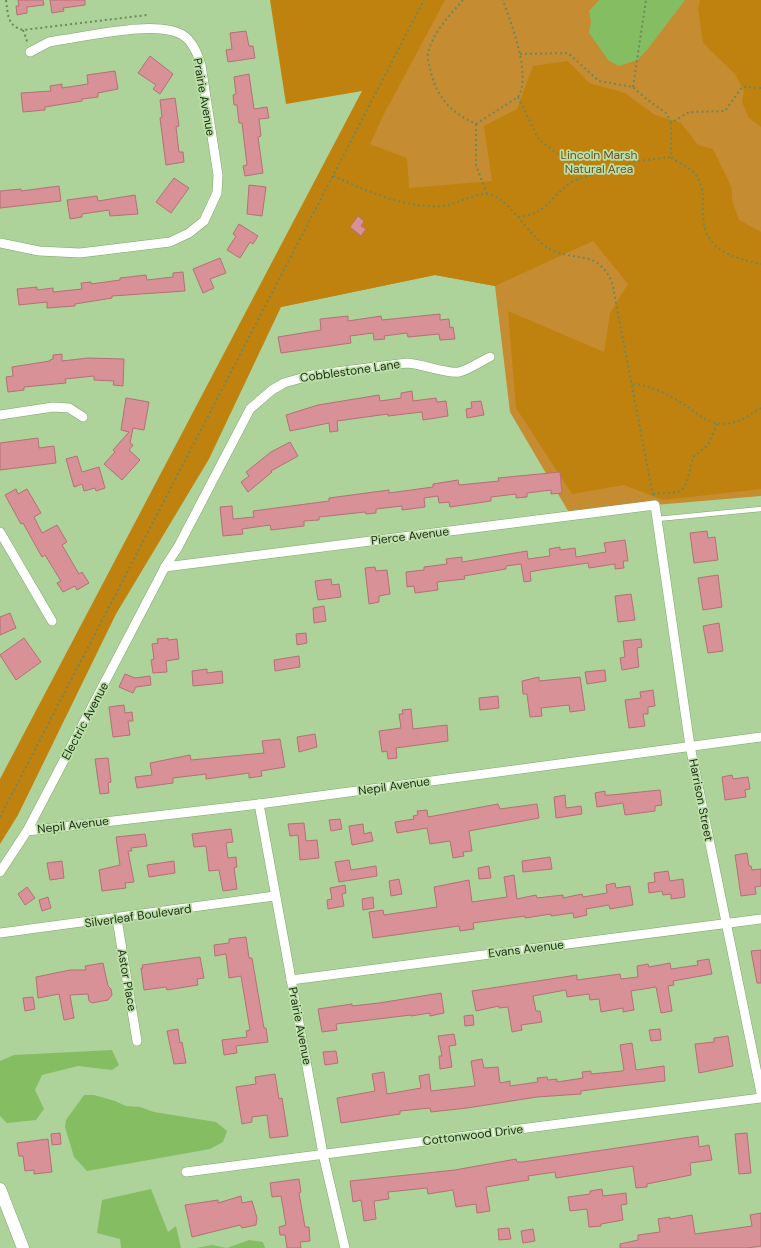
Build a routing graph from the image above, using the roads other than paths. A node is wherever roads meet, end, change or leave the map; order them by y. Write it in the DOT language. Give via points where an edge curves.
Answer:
graph roads {
  1 [pos="30,52"];
  2 [pos="0,243"];
  3 [pos="490,357"];
  4 [pos="0,415"];
  5 [pos="83,417"];
  6 [pos="655,505"];
  7 [pos="761,509"];
  8 [pos="657,519"];
  9 [pos="0,532"];
  10 [pos="165,567"];
  11 [pos="52,621"];
  12 [pos="761,737"];
  13 [pos="690,746"];
  14 [pos="259,804"];
  15 [pos="27,831"];
  16 [pos="0,872"];
  17 [pos="275,896"];
  18 [pos="116,919"];
  19 [pos="761,919"];
  20 [pos="726,924"];
  21 [pos="0,933"];
  22 [pos="291,980"];
  23 [pos="137,1041"];
  24 [pos="761,1093"];
  25 [pos="761,1098"];
  26 [pos="323,1154"];
  27 [pos="186,1172"];
  28 [pos="1,1192"];
  29 [pos="23,1248"];
  30 [pos="345,1248"];
  1 -- 2 [label="street, Prairie Avenue" via="49,42 153,28 163,28 184,36 201,65 218,175 217,193 204,221 189,233 170,242 96,252 45,252"];
  3 -- 10 [label="street, Cobblestone Lane" via="460,372 424,364 397,364 299,377 272,390 250,409"];
  4 -- 5 [label="street" via="53,407 68,408"];
  6 -- 8 [label="street, Harrison Street"];
  6 -- 10 [label="street, Pierce Avenue"];
  7 -- 8 [label="lane"];
  8 -- 13 [label="street, Harrison Street"];
  9 -- 11 [label="street"];
  10 -- 15 [label="street, Electric Avenue"];
  12 -- 13 [label="street, Nepil Avenue"];
  13 -- 14 [label="street, Nepil Avenue"];
  13 -- 20 [label="street, Harrison Street"];
  14 -- 15 [label="street, Nepil Avenue"];
  14 -- 17 [label="street, Prairie Avenue"];
  15 -- 16 [label="street, Electric Avenue"];
  17 -- 18 [label="street, Silverleaf Boulevard"];
  17 -- 22 [label="street, Prairie Avenue"];
  18 -- 21 [label="street, Silverleaf Boulevard"];
  18 -- 23 [label="street, Astor Place"];
  19 -- 20 [label="street, Evans Avenue"];
  20 -- 22 [label="street, Evans Avenue"];
  20 -- 24 [label="street, Harrison Street"];
  22 -- 26 [label="street, Prairie Avenue"];
  25 -- 26 [label="street, Cottonwood Drive"];
  26 -- 27 [label="street, Cottonwood Drive"];
  26 -- 30 [label="street, Prairie Avenue"];
  28 -- 29 [label="street"];
}
